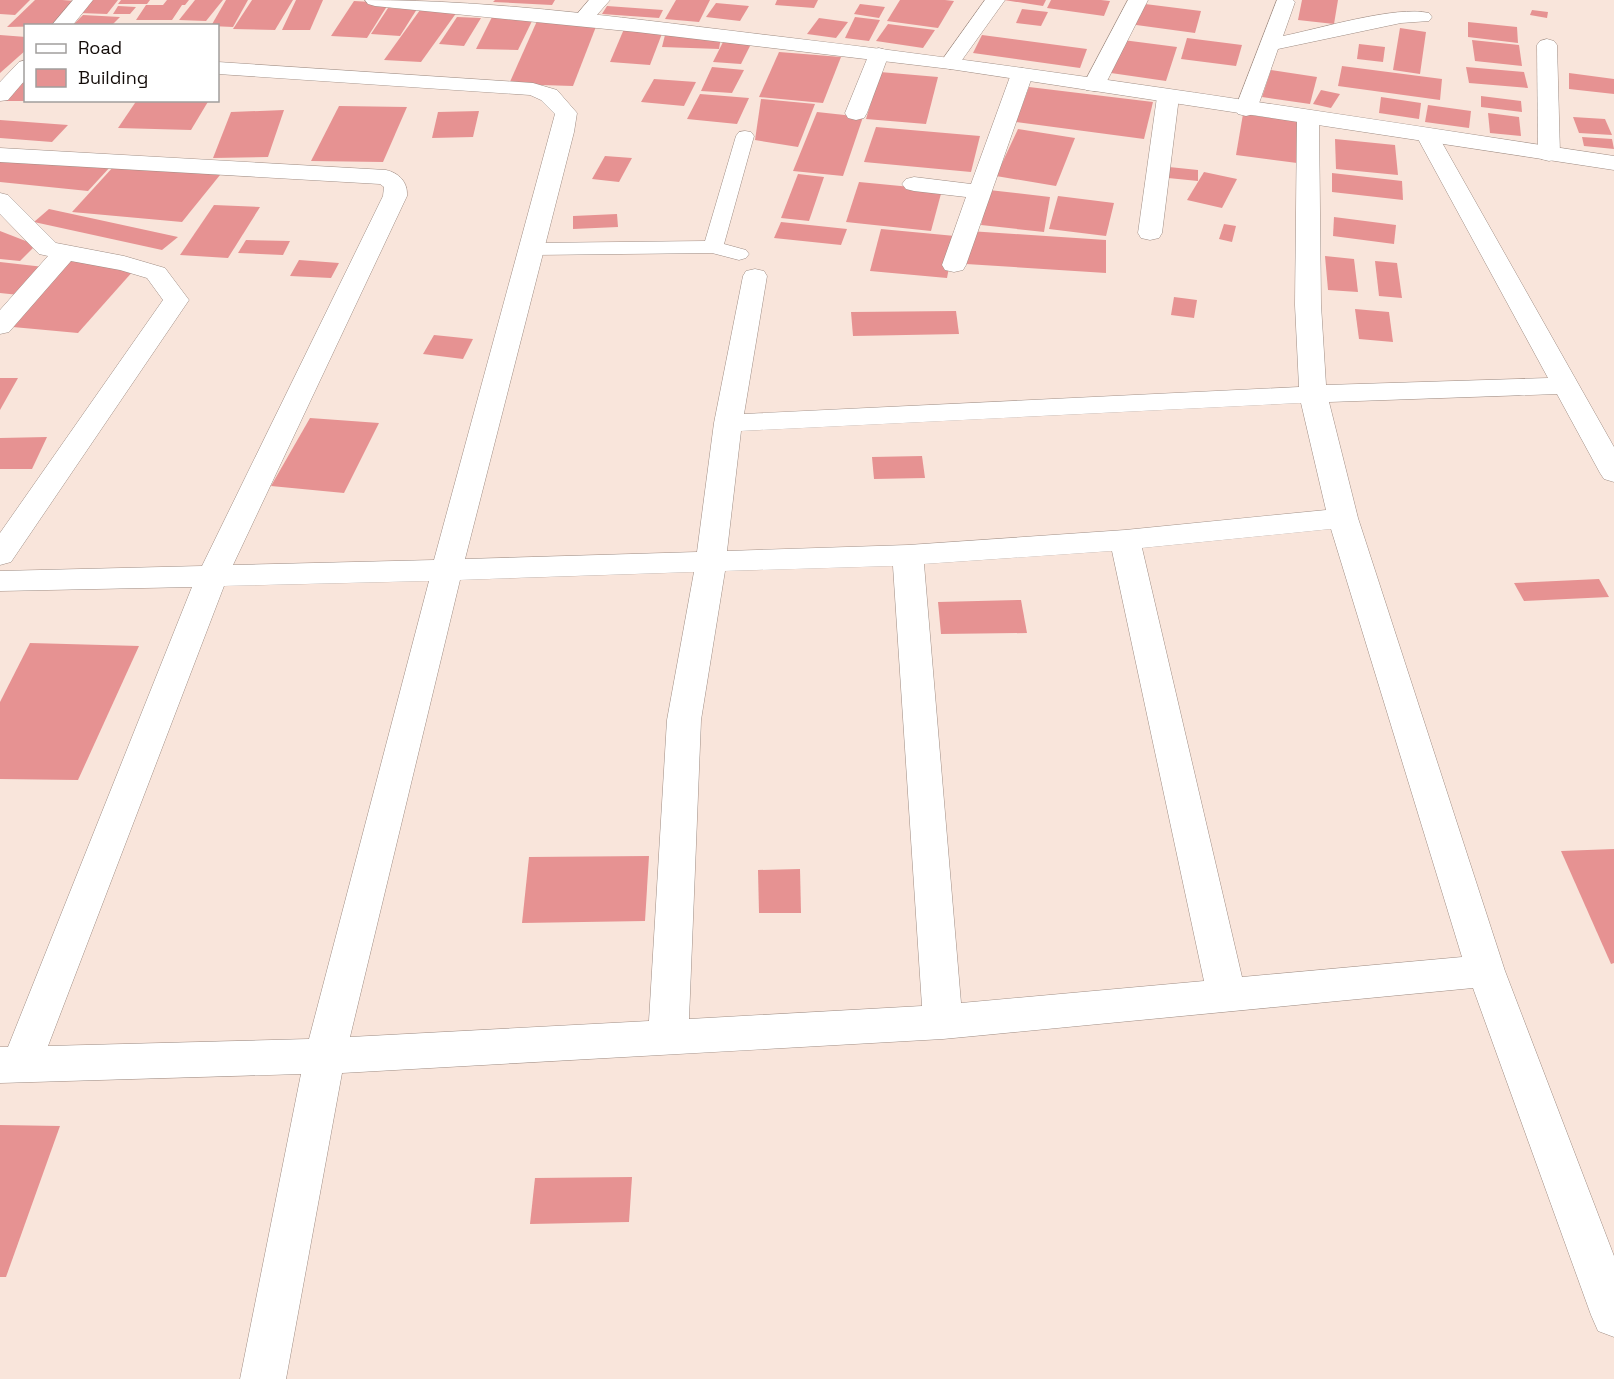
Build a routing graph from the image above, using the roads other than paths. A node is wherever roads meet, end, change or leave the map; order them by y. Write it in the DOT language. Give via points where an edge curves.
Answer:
graph roads {
  1 [pos="83,0"];
  2 [pos="375,0"];
  3 [pos="600,0"];
  4 [pos="995,0"];
  5 [pos="1138,0"];
  6 [pos="1285,2"];
  7 [pos="1422,17"];
  8 [pos="582,20"];
  9 [pos="62,24"];
  10 [pos="1269,45"];
  11 [pos="1547,45"];
  12 [pos="879,54"];
  13 [pos="950,63"];
  14 [pos="24,68"];
  15 [pos="219,68"];
  16 [pos="1022,74"];
  17 [pos="1094,85"];
  18 [pos="0,95"];
  19 [pos="1168,97"];
  20 [pos="1246,109"];
  21 [pos="856,113"];
  22 [pos="1308,118"];
  23 [pos="745,136"];
  24 [pos="1428,137"];
  25 [pos="1550,154"];
  26 [pos="0,155"];
  27 [pos="1614,164"];
  28 [pos="914,184"];
  29 [pos="980,192"];
  30 [pos="0,200"];
  31 [pos="1150,233"];
  32 [pos="713,247"];
  33 [pos="533,249"];
  34 [pos="64,253"];
  35 [pos="747,265"];
  36 [pos="954,265"];
  37 [pos="0,326"];
  38 [pos="1566,386"];
  39 [pos="1313,394"];
  40 [pos="728,423"];
  41 [pos="1614,473"];
  42 [pos="1343,518"];
  43 [pos="1125,540"];
  44 [pos="0,555"];
  45 [pos="908,555"];
  46 [pos="711,561"];
  47 [pos="447,570"];
  48 [pos="212,576"];
  49 [pos="0,581"];
  50 [pos="1486,971"];
  51 [pos="1227,996"];
  52 [pos="944,1022"];
  53 [pos="668,1036"];
  54 [pos="325,1056"];
  55 [pos="10,1064"];
  56 [pos="1614,1315"];
  57 [pos="263,1379"];
  1 -- 9 [label="street"];
  2 -- 8 [label="street"];
  3 -- 8 [label="street"];
  4 -- 13 [label="street"];
  5 -- 17 [label="street"];
  6 -- 10 [label="street"];
  7 -- 10 [label="street" via="1401,17"];
  8 -- 12 [label="street"];
  10 -- 20 [label="street"];
  11 -- 25 [label="street"];
  12 -- 13 [label="street"];
  12 -- 21 [label="street"];
  13 -- 16 [label="street"];
  14 -- 18 [label="street"];
  15 -- 33 [label="street" via="533,89 549,95 566,113"];
  16 -- 17 [label="street"];
  16 -- 29 [label="street"];
  17 -- 19 [label="street"];
  19 -- 20 [label="street"];
  19 -- 31 [label="street"];
  20 -- 22 [label="street"];
  22 -- 24 [label="street"];
  22 -- 39 [label="street" via="1308,305"];
  23 -- 32 [label="lane"];
  24 -- 25 [label="street"];
  24 -- 38 [label="street"];
  25 -- 27 [label="street"];
  26 -- 48 [label="street" via="386,177 393,182 395,196"];
  28 -- 29 [label="street"];
  29 -- 36 [label="street"];
  30 -- 34 [label="street" via="48,249"];
  32 -- 33 [label="lane"];
  32 -- 35 [label="lane"];
  33 -- 47 [label="street"];
  34 -- 37 [label="street"];
  34 -- 44 [label="street" via="156,273 176,300"];
  35 -- 40 [label="street"];
  38 -- 39 [label="street"];
  38 -- 41 [label="street"];
  39 -- 40 [label="street"];
  39 -- 42 [label="street"];
  40 -- 46 [label="street"];
  42 -- 43 [label="street"];
  42 -- 50 [label="street"];
  43 -- 45 [label="street"];
  43 -- 51 [label="street"];
  45 -- 46 [label="street"];
  45 -- 52 [label="street"];
  46 -- 47 [label="street"];
  46 -- 53 [label="street" via="684,720"];
  47 -- 48 [label="street"];
  47 -- 54 [label="street"];
  48 -- 49 [label="street"];
  48 -- 55 [label="street"];
  50 -- 51 [label="street"];
  50 -- 56 [label="street"];
  51 -- 52 [label="street"];
  52 -- 53 [label="street"];
  53 -- 54 [label="street"];
  54 -- 55 [label="street"];
  54 -- 57 [label="street"];
}
